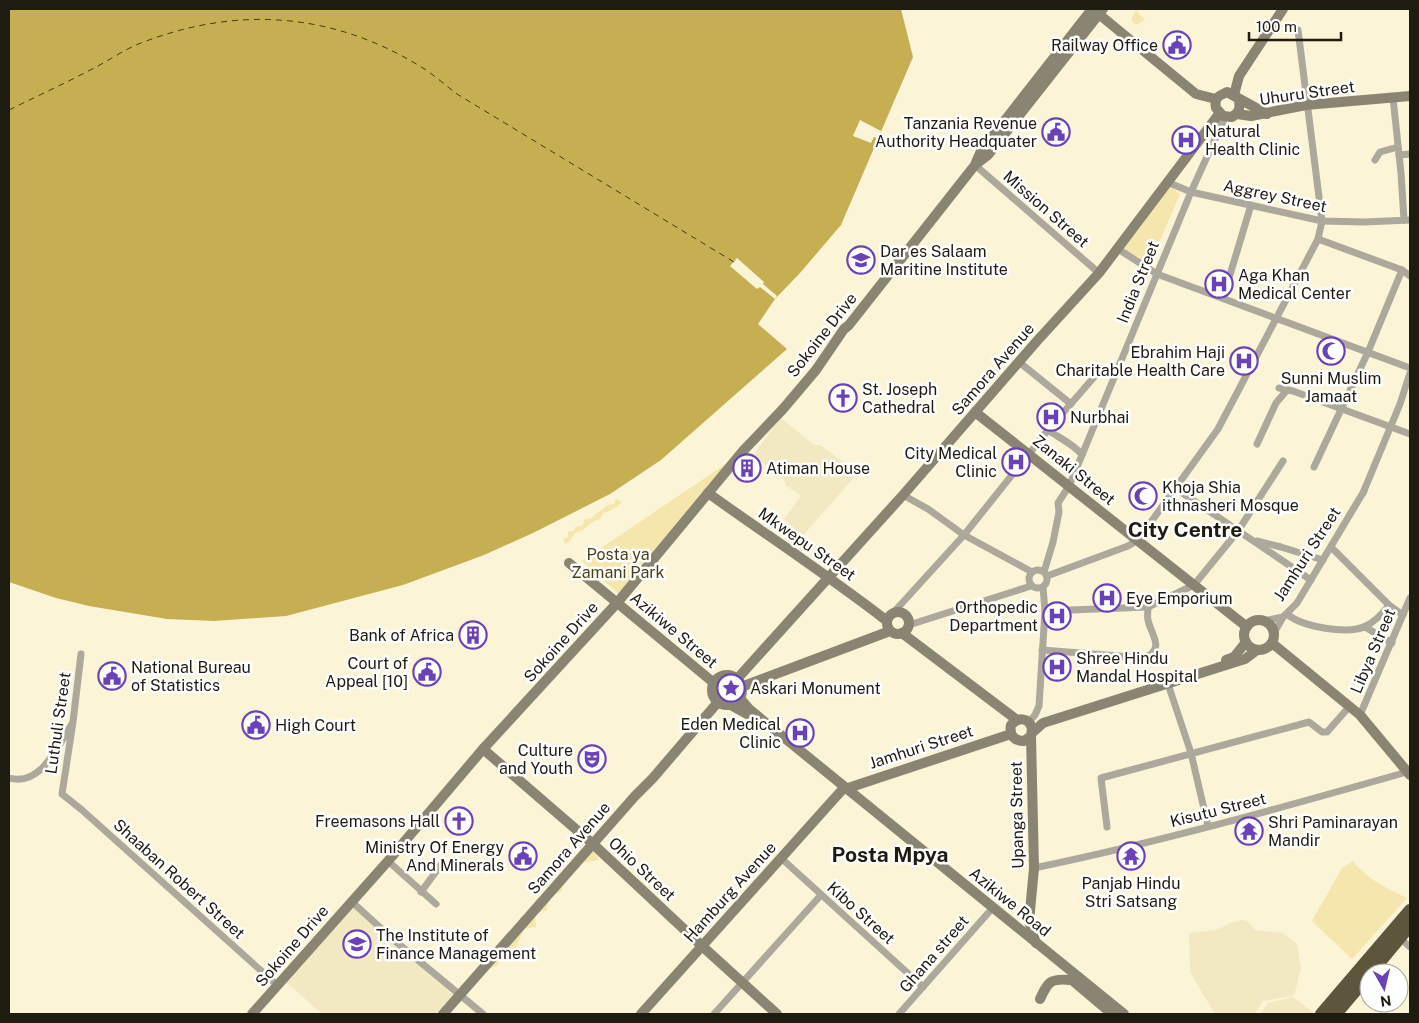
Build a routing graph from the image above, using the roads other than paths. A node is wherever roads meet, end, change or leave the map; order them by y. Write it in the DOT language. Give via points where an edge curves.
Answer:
graph roads {
  1 [pos="1283,9"];
  2 [pos="1096,10"];
  3 [pos="1298,30"];
  4 [pos="1233,96"];
  5 [pos="1410,96"];
  6 [pos="1393,98"];
  7 [pos="1216,99"];
  8 [pos="1306,105"];
  9 [pos="1237,114"];
  10 [pos="1267,114"];
  11 [pos="1222,115"];
  12 [pos="1398,151"];
  13 [pos="1410,154"];
  14 [pos="1376,160"];
  15 [pos="975,165"];
  16 [pos="1167,182"];
  17 [pos="1191,192"];
  18 [pos="1251,205"];
  19 [pos="1407,220"];
  20 [pos="1322,221"];
  21 [pos="1318,239"];
  22 [pos="1118,249"];
  23 [pos="1402,270"];
  24 [pos="1099,273"];
  25 [pos="1157,274"];
  26 [pos="1410,276"];
  27 [pos="1223,298"];
  28 [pos="1278,318"];
  29 [pos="1368,352"];
  30 [pos="1019,362"];
  31 [pos="1410,368"];
  32 [pos="1410,373"];
  33 [pos="1095,376"];
  34 [pos="1279,388"];
  35 [pos="1287,390"];
  36 [pos="1071,404"];
  37 [pos="1341,409"];
  38 [pos="975,412"];
  39 [pos="1392,426"];
  40 [pos="1048,430"];
  41 [pos="1410,434"];
  42 [pos="1257,444"];
  43 [pos="1030,454"];
  44 [pos="1082,455"];
  45 [pos="1282,461"];
  46 [pos="1314,467"];
  47 [pos="1068,486"];
  48 [pos="1175,488"];
  49 [pos="708,493"];
  50 [pos="903,495"];
  51 [pos="1238,531"];
  52 [pos="964,535"];
  53 [pos="1138,540"];
  54 [pos="1251,540"];
  55 [pos="1331,547"];
  56 [pos="1323,560"];
  57 [pos="569,563"];
  58 [pos="1032,572"];
  59 [pos="1045,574"];
  60 [pos="829,576"];
  61 [pos="1311,580"];
  62 [pos="1194,585"];
  63 [pos="1031,586"];
  64 [pos="1043,587"];
  65 [pos="1410,598"];
  66 [pos="617,603"];
  67 [pos="1389,605"];
  68 [pos="1148,607"];
  69 [pos="1045,611"];
  70 [pos="1285,615"];
  71 [pos="1403,615"];
  72 [pos="890,617"];
  73 [pos="1263,621"];
  74 [pos="1247,627"];
  75 [pos="1365,627"];
  76 [pos="906,629"];
  77 [pos="890,632"];
  78 [pos="1273,638"];
  79 [pos="1246,642"];
  80 [pos="1392,643"];
  81 [pos="1042,650"];
  82 [pos="1257,650"];
  83 [pos="81,654"];
  84 [pos="1167,682"];
  85 [pos="714,683"];
  86 [pos="739,688"];
  87 [pos="718,702"];
  88 [pos="729,704"];
  89 [pos="1350,707"];
  90 [pos="1360,715"];
  91 [pos="1017,720"];
  92 [pos="73,722"];
  93 [pos="1029,731"];
  94 [pos="1011,734"];
  95 [pos="482,749"];
  96 [pos="1191,753"];
  97 [pos="1409,774"];
  98 [pos="9,778"];
  99 [pos="844,789"];
  100 [pos="62,794"];
  101 [pos="1208,826"];
  102 [pos="1107,827"];
  103 [pos="593,844"];
  104 [pos="781,858"];
  105 [pos="388,860"];
  106 [pos="443,862"];
  107 [pos="1034,868"];
  108 [pos="421,892"];
  109 [pos="820,895"];
  110 [pos="351,901"];
  111 [pos="436,904"];
  112 [pos="1410,910"];
  113 [pos="989,912"];
  114 [pos="1029,922"];
  115 [pos="1014,924"];
  116 [pos="1410,926"];
  117 [pos="1400,938"];
  118 [pos="702,946"];
  119 [pos="1037,947"];
  120 [pos="1410,947"];
  121 [pos="1379,963"];
  122 [pos="1070,980"];
  123 [pos="742,983"];
  124 [pos="277,985"];
  125 [pos="1359,987"];
  126 [pos="923,988"];
  127 [pos="461,994"];
  128 [pos="1040,999"];
  129 [pos="252,1014"];
  130 [pos="443,1014"];
  131 [pos="483,1014"];
  132 [pos="641,1014"];
  133 [pos="714,1014"];
  134 [pos="777,1014"];
  135 [pos="899,1014"];
  136 [pos="1112,1014"];
  137 [pos="1124,1014"];
  138 [pos="1321,1014"];
  139 [pos="1336,1014"];
  1 -- 4 [label="street" via="1239,76"];
  2 -- 7 [label="street" via="1196,94"];
  2 -- 15 [label="street, Sokoine Drive" via="988,155"];
  3 -- 8 [label="street"];
  4 -- 7 [label="street" via="1218,96"];
  4 -- 9 [label="street" via="1240,108"];
  4 -- 10 [label="street"];
  5 -- 6 [label="street, Uhuru Street"];
  6 -- 8 [label="street, Uhuru Street"];
  6 -- 12 [label="street"];
  7 -- 11 [label="street" via="1216,108"];
  8 -- 10 [label="street, Uhuru Street"];
  8 -- 20 [label="street"];
  9 -- 10 [label="street, Uhuru Street"];
  9 -- 11 [label="street" via="1232,117"];
  11 -- 16 [label="street, Samora Avenue"];
  11 -- 17 [label="street, India Street"];
  12 -- 13 [label="street"];
  12 -- 14 [label="street" via="1380,152"];
  12 -- 19 [label="street"];
  15 -- 24 [label="street, Mission Street"];
  15 -- 49 [label="street, Sokoine Drive" via="844,328 816,370"];
  16 -- 17 [label="street, Aggrey Street"];
  16 -- 22 [label="street, Samora Avenue"];
  17 -- 18 [label="street, Aggrey Street"];
  17 -- 25 [label="street, India Street"];
  18 -- 20 [label="street, Aggrey Street"];
  18 -- 27 [label="street"];
  19 -- 20 [label="street, Aggrey Street"];
  20 -- 21 [label="street"];
  21 -- 23 [label="street"];
  21 -- 28 [label="street"];
  22 -- 24 [label="street, Samora Avenue"];
  22 -- 25 [label="street"];
  23 -- 26 [label="street"];
  23 -- 29 [label="street"];
  24 -- 30 [label="street, Samora Avenue"];
  25 -- 27 [label="street"];
  25 -- 44 [label="street, India Street"];
  27 -- 28 [label="street"];
  28 -- 29 [label="street"];
  28 -- 48 [label="street" via="1217,432"];
  29 -- 31 [label="street"];
  29 -- 37 [label="street"];
  30 -- 36 [label="street"];
  30 -- 38 [label="street, Samora Avenue"];
  32 -- 39 [label="street, Jamhuri Street"];
  33 -- 36 [label="street"];
  34 -- 35 [label="street"];
  35 -- 37 [label="street"];
  35 -- 42 [label="street" via="1276,403"];
  36 -- 40 [label="street"];
  37 -- 39 [label="street"];
  37 -- 46 [label="street"];
  38 -- 43 [label="street, Zanaki Street"];
  38 -- 50 [label="street, Samora Avenue"];
  39 -- 41 [label="street"];
  39 -- 55 [label="street, Jamhuri Street" via="1363,493"];
  40 -- 43 [label="street"];
  40 -- 44 [label="street" via="1077,448"];
  43 -- 47 [label="street, Zanaki Street"];
  43 -- 52 [label="street"];
  44 -- 47 [label="street, India Street"];
  45 -- 51 [label="street"];
  47 -- 53 [label="street, Zanaki Street"];
  47 -- 59 [label="street, India Street" via="1058,503 1059,512"];
  48 -- 51 [label="street"];
  48 -- 53 [label="street"];
  49 -- 60 [label="street, Mkwepu Street"];
  49 -- 66 [label="street, Sokoine Drive"];
  50 -- 52 [label="street"];
  50 -- 60 [label="street, Samora Avenue"];
  51 -- 54 [label="street"];
  51 -- 62 [label="street"];
  52 -- 58 [label="street"];
  52 -- 72 [label="street"];
  53 -- 59 [label="street"];
  53 -- 62 [label="street, Zanaki Street"];
  54 -- 56 [label="street"];
  54 -- 61 [label="street"];
  55 -- 56 [label="street, Jamhuri Street"];
  55 -- 67 [label="street"];
  56 -- 61 [label="street, Jamhuri Street"];
  57 -- 66 [label="street, Azikiwe Street"];
  58 -- 59 [label="street" via="1039,570"];
  58 -- 63 [label="street"];
  59 -- 64 [label="street" via="1047,581"];
  60 -- 72 [label="street, Mkwepu Street"];
  60 -- 86 [label="street, Samora Avenue"];
  61 -- 70 [label="street, Jamhuri Street"];
  62 -- 68 [label="street"];
  62 -- 74 [label="street, Zanaki Street"];
  63 -- 64 [label="street"];
  63 -- 76 [label="street"];
  64 -- 69 [label="street"];
  65 -- 71 [label="street, Libya Street"];
  66 -- 85 [label="street, Azikiwe Street"];
  66 -- 95 [label="street, Sokoine Drive"];
  67 -- 71 [label="street"];
  67 -- 75 [label="street"];
  68 -- 69 [label="street"];
  68 -- 81 [label="street" via="1147,618 1156,647 1148,657"];
  69 -- 81 [label="street"];
  70 -- 73 [label="street"];
  70 -- 75 [label="street" via="1321,627"];
  70 -- 78 [label="street, Jamhuri Street"];
  71 -- 80 [label="street, Libya Street"];
  72 -- 76 [label="street, Mkwepu Street" via="904,614 908,619"];
  72 -- 77 [label="street" via="887,626"];
  73 -- 74 [label="street" via="1254,621"];
  73 -- 78 [label="street" via="1270,625"];
  74 -- 79 [label="street" via="1244,633"];
  75 -- 80 [label="street"];
  76 -- 77 [label="street, Mkwepu Street" via="896,634"];
  76 -- 91 [label="street, Mkwepu Street"];
  77 -- 86 [label="street"];
  78 -- 82 [label="street" via="1266,649"];
  78 -- 89 [label="street"];
  79 -- 82 [label="street"];
  79 -- 84 [label="street" via="1234,658"];
  80 -- 90 [label="street, Libya Street"];
  81 -- 93 [label="street" via="1039,706"];
  82 -- 84 [label="street" via="1245,659"];
  83 -- 92 [label="street, Luthuli Street"];
  84 -- 93 [label="street" via="1041,719"];
  84 -- 96 [label="street"];
  85 -- 86 [label="street" via="723,676 733,676"];
  85 -- 87 [label="street" via="713,694"];
  86 -- 88 [label="street"];
  86 -- 99 [label="street, Azikiwe Road" via="749,709"];
  87 -- 88 [label="street"];
  87 -- 103 [label="street, Samora Avenue"];
  88 -- 99 [label="street, Azikiwe Road" via="749,713"];
  89 -- 90 [label="street"];
  89 -- 96 [label="street" via="1327,732 1309,722"];
  90 -- 97 [label="street"];
  91 -- 93 [label="street" via="1024,719"];
  91 -- 94 [label="street" via="1011,725"];
  92 -- 98 [label="street" via="48,760 34,774 18,780"];
  92 -- 100 [label="street, Luthuli Street"];
  93 -- 94 [label="street" via="1014,739"];
  93 -- 107 [label="street, Upanga Street"];
  94 -- 99 [label="street, Jamhuri Street"];
  95 -- 103 [label="street, Ohio Street"];
  95 -- 105 [label="street, Sokoine Drive"];
  96 -- 101 [label="street"];
  96 -- 102 [label="street" via="1101,778"];
  97 -- 101 [label="street, Kisutu Street"];
  99 -- 104 [label="street, Hamburg Avenue"];
  99 -- 113 [label="street, Azikiwe Road"];
  99 -- 115 [label="street, Azikiwe Road"];
  100 -- 124 [label="street, Shaaban Robert Street"];
  101 -- 107 [label="street, Kisutu Street"];
  103 -- 118 [label="street, Ohio Street"];
  103 -- 127 [label="street, Samora Avenue"];
  104 -- 109 [label="street, Kibo Street"];
  104 -- 118 [label="street, Hamburg Avenue"];
  105 -- 108 [label="street"];
  105 -- 110 [label="street, Sokoine Drive"];
  106 -- 108 [label="street"];
  107 -- 114 [label="street, Upanga Street"];
  108 -- 111 [label="street"];
  109 -- 123 [label="street"];
  109 -- 126 [label="street, Kibo Street"];
  110 -- 124 [label="street, Sokoine Drive"];
  110 -- 127 [label="street"];
  112 -- 138 [label="highway"];
  113 -- 119 [label="street, Azikiwe Road"];
  113 -- 126 [label="street, Ghana street"];
  114 -- 115 [label="street"];
  114 -- 119 [label="street, Upanga Street"];
  115 -- 119 [label="street, Azikiwe Road"];
  116 -- 117 [label="highway"];
  117 -- 120 [label="street"];
  117 -- 121 [label="highway"];
  118 -- 123 [label="street, Ohio Street"];
  118 -- 132 [label="street, Hamburg Avenue"];
  119 -- 122 [label="street, Azikiwe Road"];
  119 -- 137 [label="street, Azikiwe Road"];
  122 -- 128 [label="street" via="1051,982"];
  122 -- 136 [label="street, Azikiwe Road"];
  123 -- 133 [label="street"];
  123 -- 134 [label="street, Ohio Street"];
  124 -- 129 [label="street, Sokoine Drive"];
  125 -- 139 [label="highway"];
  126 -- 135 [label="street, Ghana street"];
  127 -- 130 [label="street, Samora Avenue"];
  127 -- 131 [label="street"];
}
